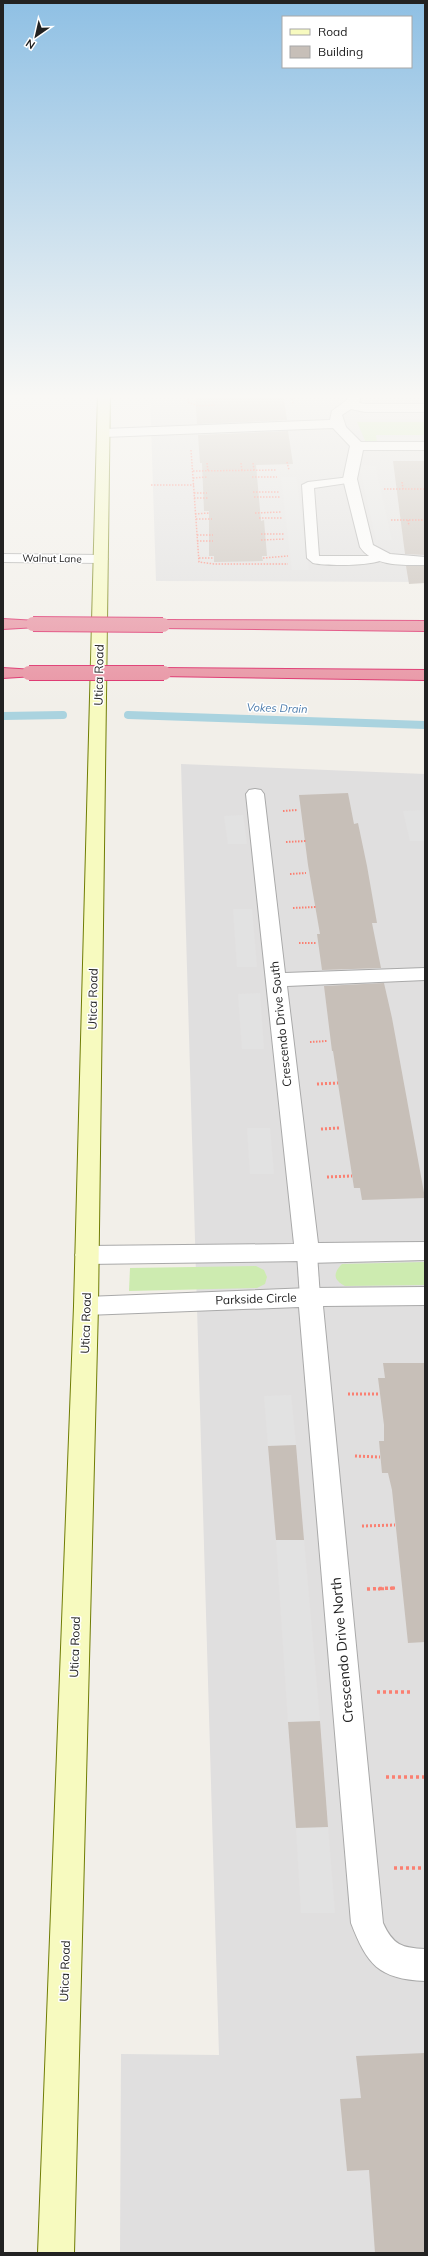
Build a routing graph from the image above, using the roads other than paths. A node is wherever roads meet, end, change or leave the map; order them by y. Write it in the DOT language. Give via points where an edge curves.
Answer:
graph roads {
  1 [pos="104,498"];
  2 [pos="309,498"];
  3 [pos="354,498"];
  4 [pos="383,556"];
  5 [pos="3,558"];
  6 [pos="101,559"];
  7 [pos="425,561"];
  8 [pos="3,624"];
  9 [pos="425,626"];
  10 [pos="3,673"];
  11 [pos="425,675"];
  12 [pos="255,794"];
  13 [pos="425,974"];
  14 [pos="276,980"];
  15 [pos="425,1251"];
  16 [pos="307,1254"];
  17 [pos="87,1255"];
  18 [pos="425,1296"];
  19 [pos="310,1297"];
  20 [pos="86,1306"];
  21 [pos="425,1965"];
  22 [pos="56,2253"];
  1 -- 6 [label="street, Utica Road"];
  2 -- 4 [label="lane" via="314,558 371,560"];
  3 -- 4 [label="street" via="364,542 367,547"];
  4 -- 7 [label="street" via="396,560"];
  5 -- 6 [label="street, Walnut Lane"];
  6 -- 17 [label="street, Utica Road"];
  8 -- 9 [label="highway, bridge"];
  10 -- 11 [label="highway, bridge"];
  12 -- 14 [label="street, Crescendo Drive South"];
  13 -- 14 [label="street"];
  14 -- 16 [label="street, Crescendo Drive South"];
  15 -- 16 [label="street"];
  16 -- 17 [label="street"];
  16 -- 19 [label="lane"];
  17 -- 20 [label="street, Utica Road"];
  18 -- 19 [label="street, Parkside Circle"];
  19 -- 20 [label="street, Parkside Circle"];
  19 -- 21 [label="street, Crescendo Drive North" via="367,1923 373,1942 385,1955 398,1962"];
  20 -- 22 [label="street, Utica Road"];
}
